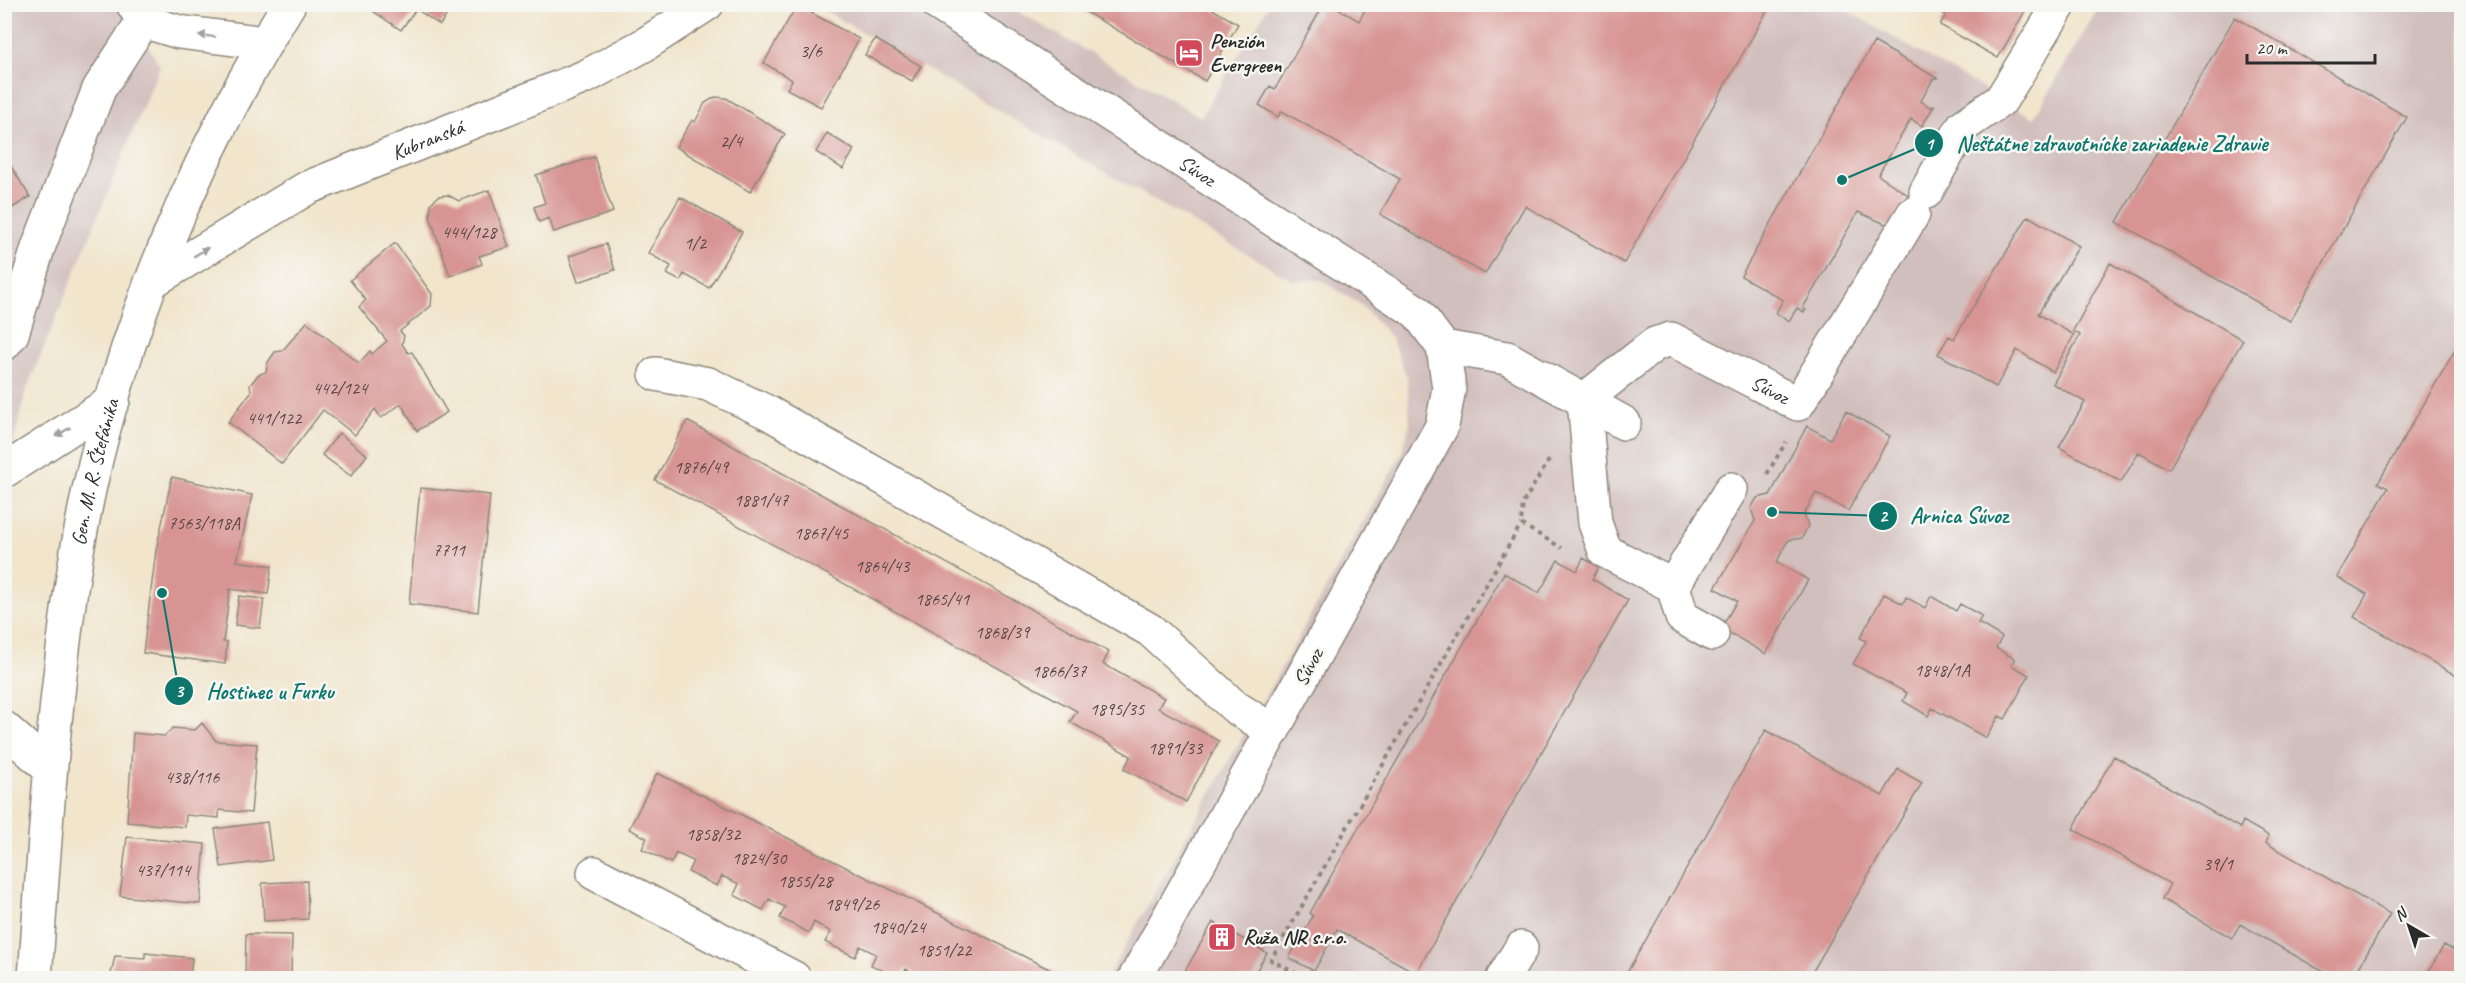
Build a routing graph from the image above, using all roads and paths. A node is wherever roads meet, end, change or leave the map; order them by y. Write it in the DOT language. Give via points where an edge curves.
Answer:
graph roads {
  1 [pos="290,4"];
  2 [pos="707,4"];
  3 [pos="938,4"];
  4 [pos="2060,4"];
  5 [pos="138,13"];
  6 [pos="113,39"];
  7 [pos="266,43"];
  8 [pos="151,282"];
  9 [pos="4,344"];
  10 [pos="1443,347"];
  11 [pos="656,374"];
  12 [pos="113,400"];
  13 [pos="1584,400"];
  14 [pos="1798,404"];
  15 [pos="1624,423"];
  16 [pos="4,471"];
  17 [pos="1746,486"];
  18 [pos="1521,524"];
  19 [pos="1672,586"];
  20 [pos="1712,634"];
  21 [pos="4,728"];
  22 [pos="1273,731"];
  23 [pos="50,769"];
  24 [pos="594,873"];
  25 [pos="1521,948"];
  26 [pos="35,978"];
  27 [pos="794,978"];
  28 [pos="1135,978"];
  29 [pos="1305,978"];
  30 [pos="1503,978"];
  1 -- 7 [label="street, Gen. M. R. Štefánika"];
  8 -- 2 [label="street, Kubranská, one-way" via="307,188 587,76 645,45"];
  3 -- 10 [label="street, Súvoz" via="1418,312"];
  4 -- 14 [label="street, Súvoz" via="2001,100 1963,126"];
  5 -- 6 [label="street"];
  7 -- 5 [label="street, one-way" via="179,32"];
  5 -- 9 [label="street" via="99,89 38,248 12,334"];
  7 -- 8 [label="street, Gen. M. R. Štefánika" via="193,181"];
  8 -- 12 [label="street, Gen. M. R. Štefánika"];
  10 -- 13 [label="street" via="1507,358"];
  10 -- 22 [label="street, Súvoz" via="1449,388 1442,426"];
  11 -- 22 [label="street" via="708,384 767,412 1150,630 1235,707"];
  12 -- 16 [label="street, one-way"];
  12 -- 23 [label="street, Gen. M. R. Štefánika" via="70,595"];
  13 -- 14 [label="street, Súvoz" via="1655,344 1671,339"];
  13 -- 15 [label="street"];
  13 -- 19 [label="street" via="1595,523 1605,551"];
  14 -- 17 [label="path" via="1795,428"];
  17 -- 19 [label="street"];
  18 -- 29 [label="path" via="1271,960"];
  19 -- 20 [label="street" via="1682,617"];
  21 -- 23 [label="street"];
  22 -- 28 [label="street, Súvoz"];
  23 -- 26 [label="street, Gen. M. R. Štefánika"];
  24 -- 27 [label="street"];
  25 -- 30 [label="street"];
}
